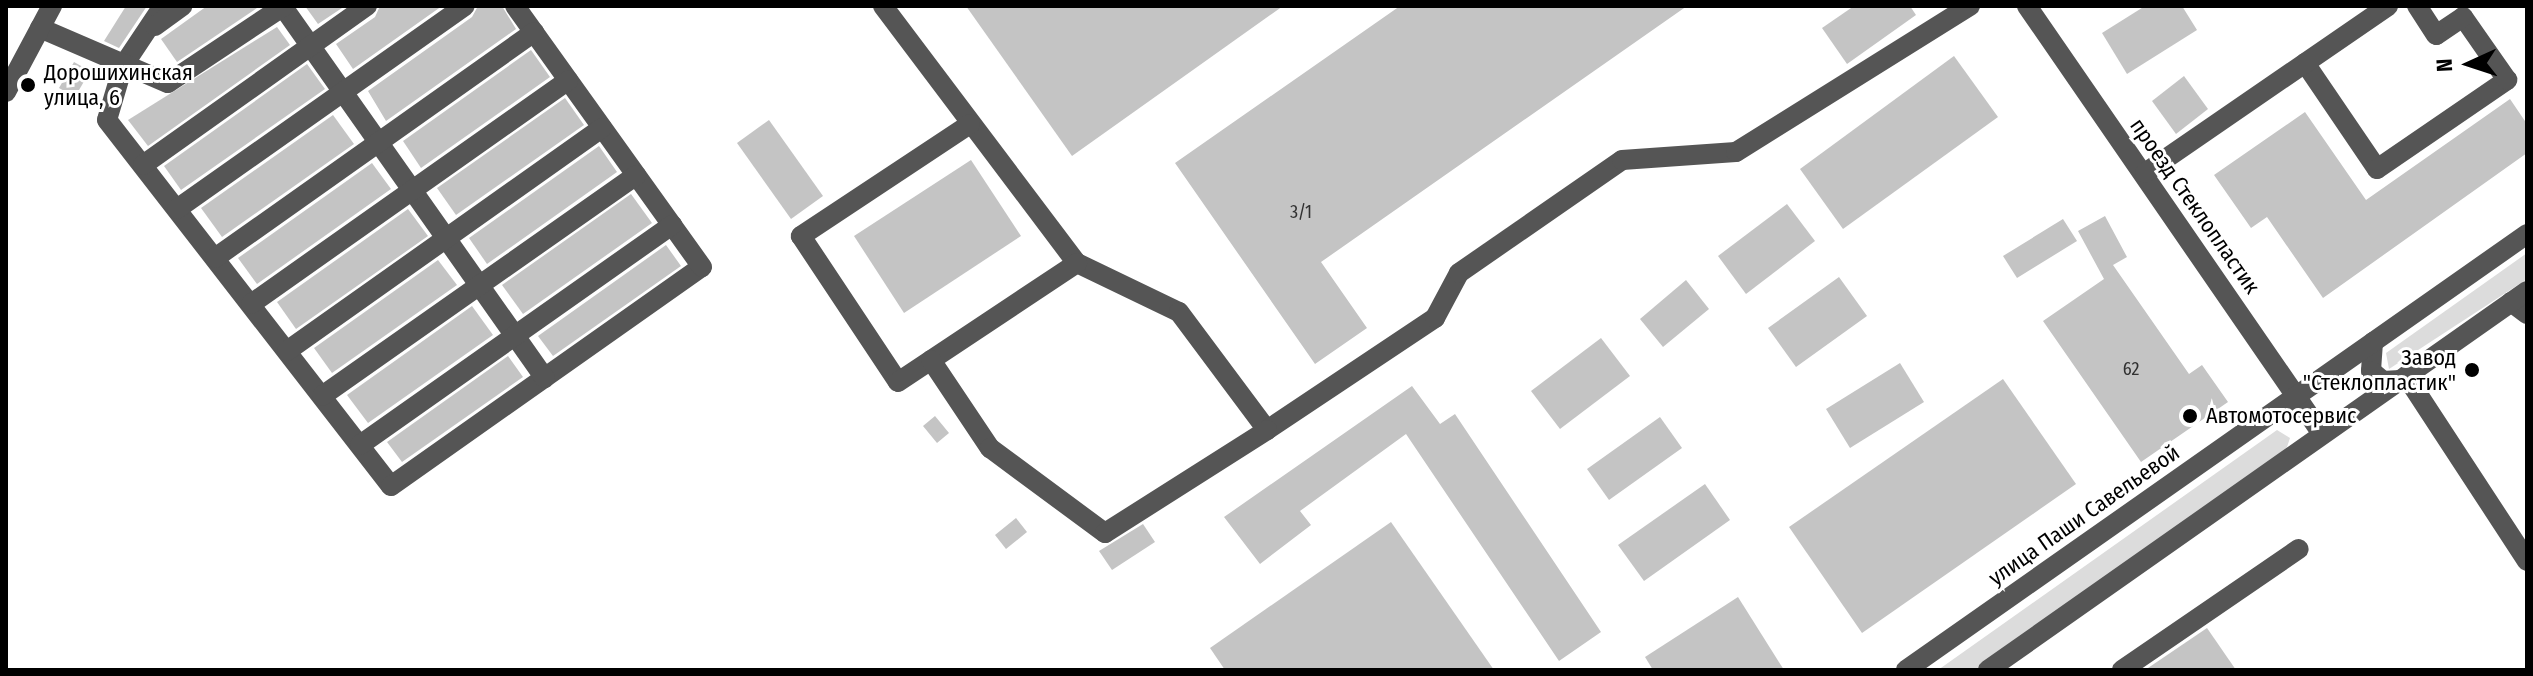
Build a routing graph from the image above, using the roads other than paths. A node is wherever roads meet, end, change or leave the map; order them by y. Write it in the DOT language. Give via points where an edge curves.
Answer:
graph roads {
  1 [pos="52,6"];
  2 [pos="163,6"];
  3 [pos="183,6"];
  4 [pos="284,6"];
  5 [pos="367,6"];
  6 [pos="465,6"];
  7 [pos="515,6"];
  8 [pos="883,6"];
  9 [pos="1970,6"];
  10 [pos="2027,6"];
  11 [pos="2388,6"];
  12 [pos="2417,6"];
  13 [pos="40,28"];
  14 [pos="149,30"];
  15 [pos="534,32"];
  16 [pos="311,46"];
  17 [pos="2305,63"];
  18 [pos="123,66"];
  19 [pos="568,80"];
  20 [pos="343,91"];
  21 [pos="6,92"];
  22 [pos="970,124"];
  23 [pos="602,128"];
  24 [pos="379,142"];
  25 [pos="143,165"];
  26 [pos="2145,173"];
  27 [pos="636,175"];
  28 [pos="413,190"];
  29 [pos="177,209"];
  30 [pos="672,225"];
  31 [pos="2527,234"];
  32 [pos="446,238"];
  33 [pos="215,258"];
  34 [pos="1077,263"];
  35 [pos="480,285"];
  36 [pos="2522,303"];
  37 [pos="251,304"];
  38 [pos="515,336"];
  39 [pos="2373,342"];
  40 [pos="287,351"];
  41 [pos="931,360"];
  42 [pos="545,378"];
  43 [pos="2403,378"];
  44 [pos="2296,395"];
  45 [pos="322,396"];
  46 [pos="1267,430"];
  47 [pos="2322,434"];
  48 [pos="360,445"];
  49 [pos="2299,549"];
  50 [pos="2527,561"];
  51 [pos="1906,670"];
  52 [pos="1988,670"];
  53 [pos="2122,670"];
  1 -- 13 [label="street"];
  2 -- 14 [label="street"];
  3 -- 14 [label="street"];
  4 -- 16 [label="street"];
  4 -- 18 [label="street" via="168,83"];
  5 -- 16 [label="street"];
  6 -- 20 [label="street"];
  7 -- 15 [label="street"];
  8 -- 22 [label="street"];
  9 -- 46 [label="street" via="1736,152 1622,160 1459,273 1435,318"];
  10 -- 26 [label="street, проезд Стеклопластик"];
  11 -- 17 [label="street"];
  12 -- 17 [label="street" via="2436,35 2463,17 2507,80 2377,169"];
  13 -- 18 [label="street"];
  13 -- 21 [label="street"];
  14 -- 18 [label="street"];
  15 -- 19 [label="street"];
  15 -- 24 [label="street"];
  16 -- 20 [label="street"];
  16 -- 25 [label="street"];
  17 -- 26 [label="street"];
  18 -- 25 [label="street" via="107,120"];
  19 -- 23 [label="street"];
  19 -- 28 [label="street"];
  20 -- 24 [label="street"];
  20 -- 29 [label="street"];
  22 -- 34 [label="street"];
  22 -- 41 [label="street" via="801,236 898,382"];
  23 -- 27 [label="street"];
  23 -- 32 [label="street"];
  24 -- 28 [label="street"];
  24 -- 33 [label="street"];
  25 -- 29 [label="street"];
  26 -- 44 [label="street, проезд Стеклопластик"];
  27 -- 30 [label="street"];
  27 -- 35 [label="street"];
  28 -- 32 [label="street"];
  28 -- 37 [label="street"];
  29 -- 33 [label="street"];
  30 -- 38 [label="street"];
  30 -- 42 [label="street" via="702,267"];
  31 -- 39 [label="street, улица Паши Савельевой"];
  32 -- 35 [label="street"];
  32 -- 40 [label="street"];
  33 -- 37 [label="street"];
  34 -- 41 [label="street"];
  34 -- 46 [label="street" via="1179,312"];
  35 -- 38 [label="street"];
  35 -- 45 [label="street"];
  36 -- 43 [label="street"];
  37 -- 40 [label="street"];
  38 -- 42 [label="street"];
  38 -- 48 [label="street"];
  39 -- 43 [label="street" via="2371,371 2383,381"];
  39 -- 44 [label="street, улица Паши Савельевой"];
  40 -- 45 [label="street"];
  41 -- 46 [label="street" via="990,448 1105,533"];
  42 -- 48 [label="street" via="391,486"];
  43 -- 47 [label="street"];
  43 -- 50 [label="street"];
  44 -- 47 [label="street, проезд Стеклопластик"];
  44 -- 51 [label="street, улица Паши Савельевой"];
  45 -- 48 [label="street"];
  47 -- 52 [label="street"];
  49 -- 53 [label="street"];
}
